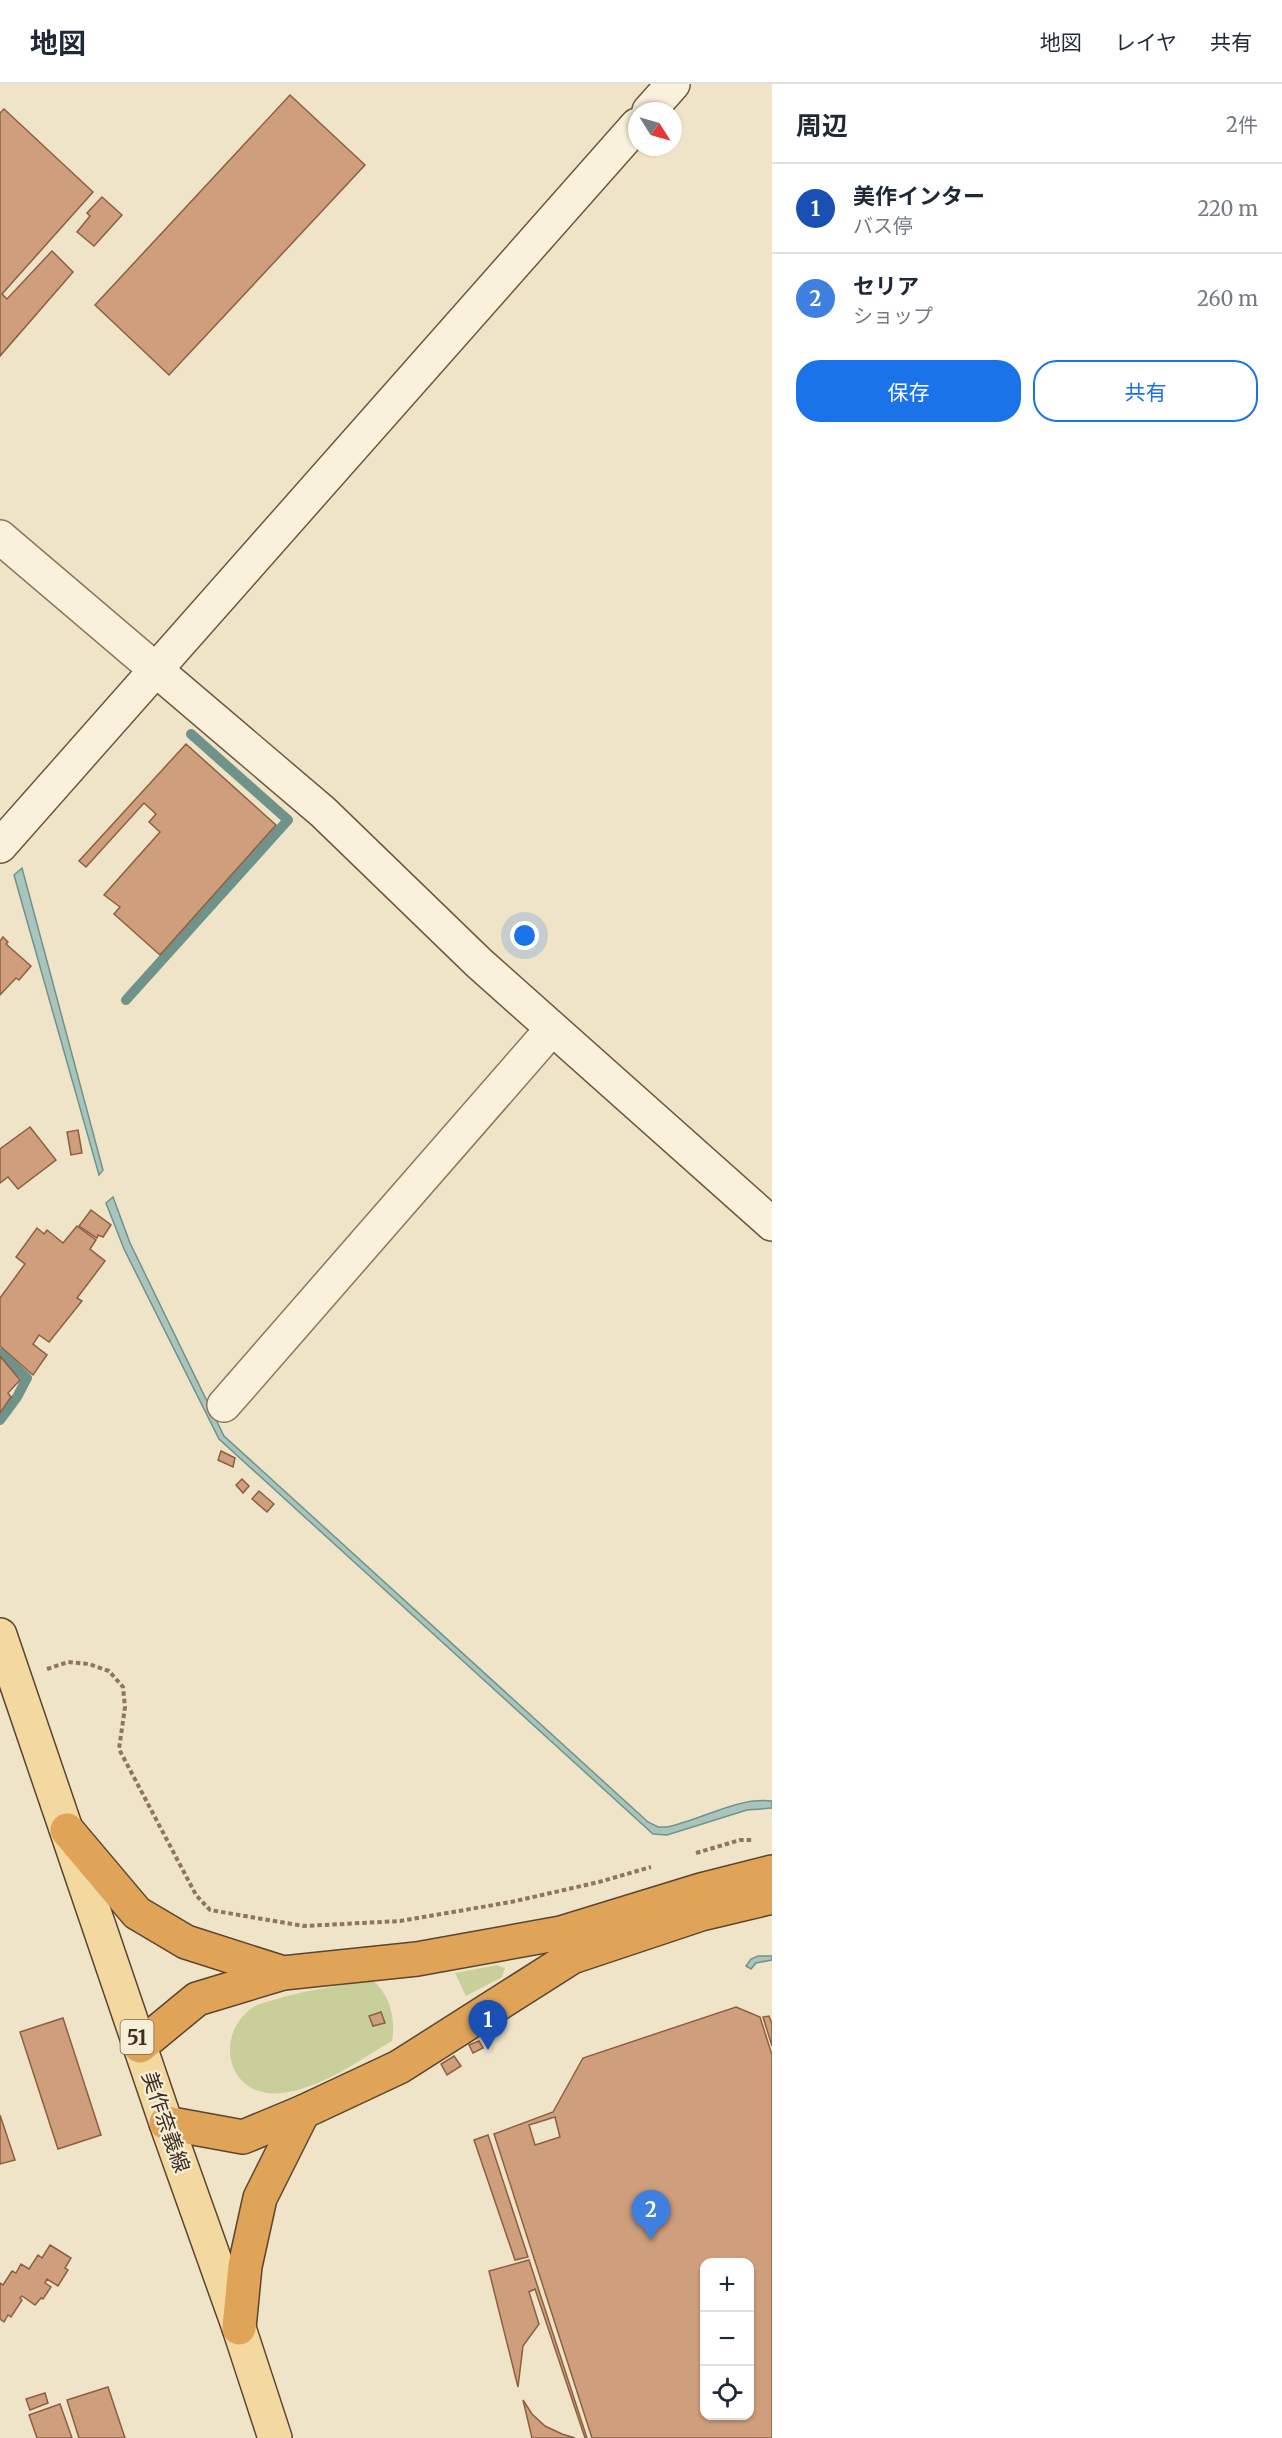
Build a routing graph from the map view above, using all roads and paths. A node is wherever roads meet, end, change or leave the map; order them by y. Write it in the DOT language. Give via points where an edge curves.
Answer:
graph roads {
  1 [pos="673,84"];
  2 [pos="657,102"];
  3 [pos="628,135"];
  4 [pos="0,537"];
  5 [pos="155,669"];
  6 [pos="0,846"];
  7 [pos="551,1030"];
  8 [pos="772,1224"];
  9 [pos="224,1405"];
  10 [pos="1,1644"];
  11 [pos="15,1680"];
  12 [pos="67,1830"];
  13 [pos="761,1839"];
  14 [pos="686,1856"];
  15 [pos="653,1866"];
  16 [pos="772,1872"];
  17 [pos="772,1897"];
  18 [pos="283,1973"];
  19 [pos="140,2046"];
  20 [pos="303,2112"];
  21 [pos="166,2123"];
  22 [pos="239,2328"];
  23 [pos="275,2438"];
  1 -- 2 [label="street"];
  3 -- 5 [label="street"];
  4 -- 5 [label="street"];
  5 -- 6 [label="street"];
  5 -- 7 [label="street" via="323,812"];
  7 -- 8 [label="street"];
  7 -- 9 [label="street"];
  10 -- 11 [label="main road, 美作奈義線 / 51"];
  11 -- 12 [label="main road, 美作奈義線 / 51"];
  11 -- 15 [label="path" via="68,1662 109,1671 123,1688 125,1707 119,1749 196,1895 210,1910 304,1926 400,1921 510,1902"];
  12 -- 18 [label="highway" via="137,1913 186,1942"];
  12 -- 19 [label="main road, 美作奈義線 / 51"];
  13 -- 14 [label="path" via="740,1840"];
  16 -- 18 [label="highway" via="561,1933 417,1959"];
  17 -- 20 [label="highway" via="701,1914 572,1957 399,2067"];
  18 -- 19 [label="highway" via="196,1999"];
  19 -- 21 [label="main road, 美作奈義線 / 51"];
  20 -- 21 [label="highway" via="243,2137"];
  20 -- 22 [label="highway" via="260,2198 245,2266"];
  21 -- 22 [label="main road, 美作奈義線 / 51"];
  22 -- 23 [label="main road, 美作奈義線 / 51"];
}
